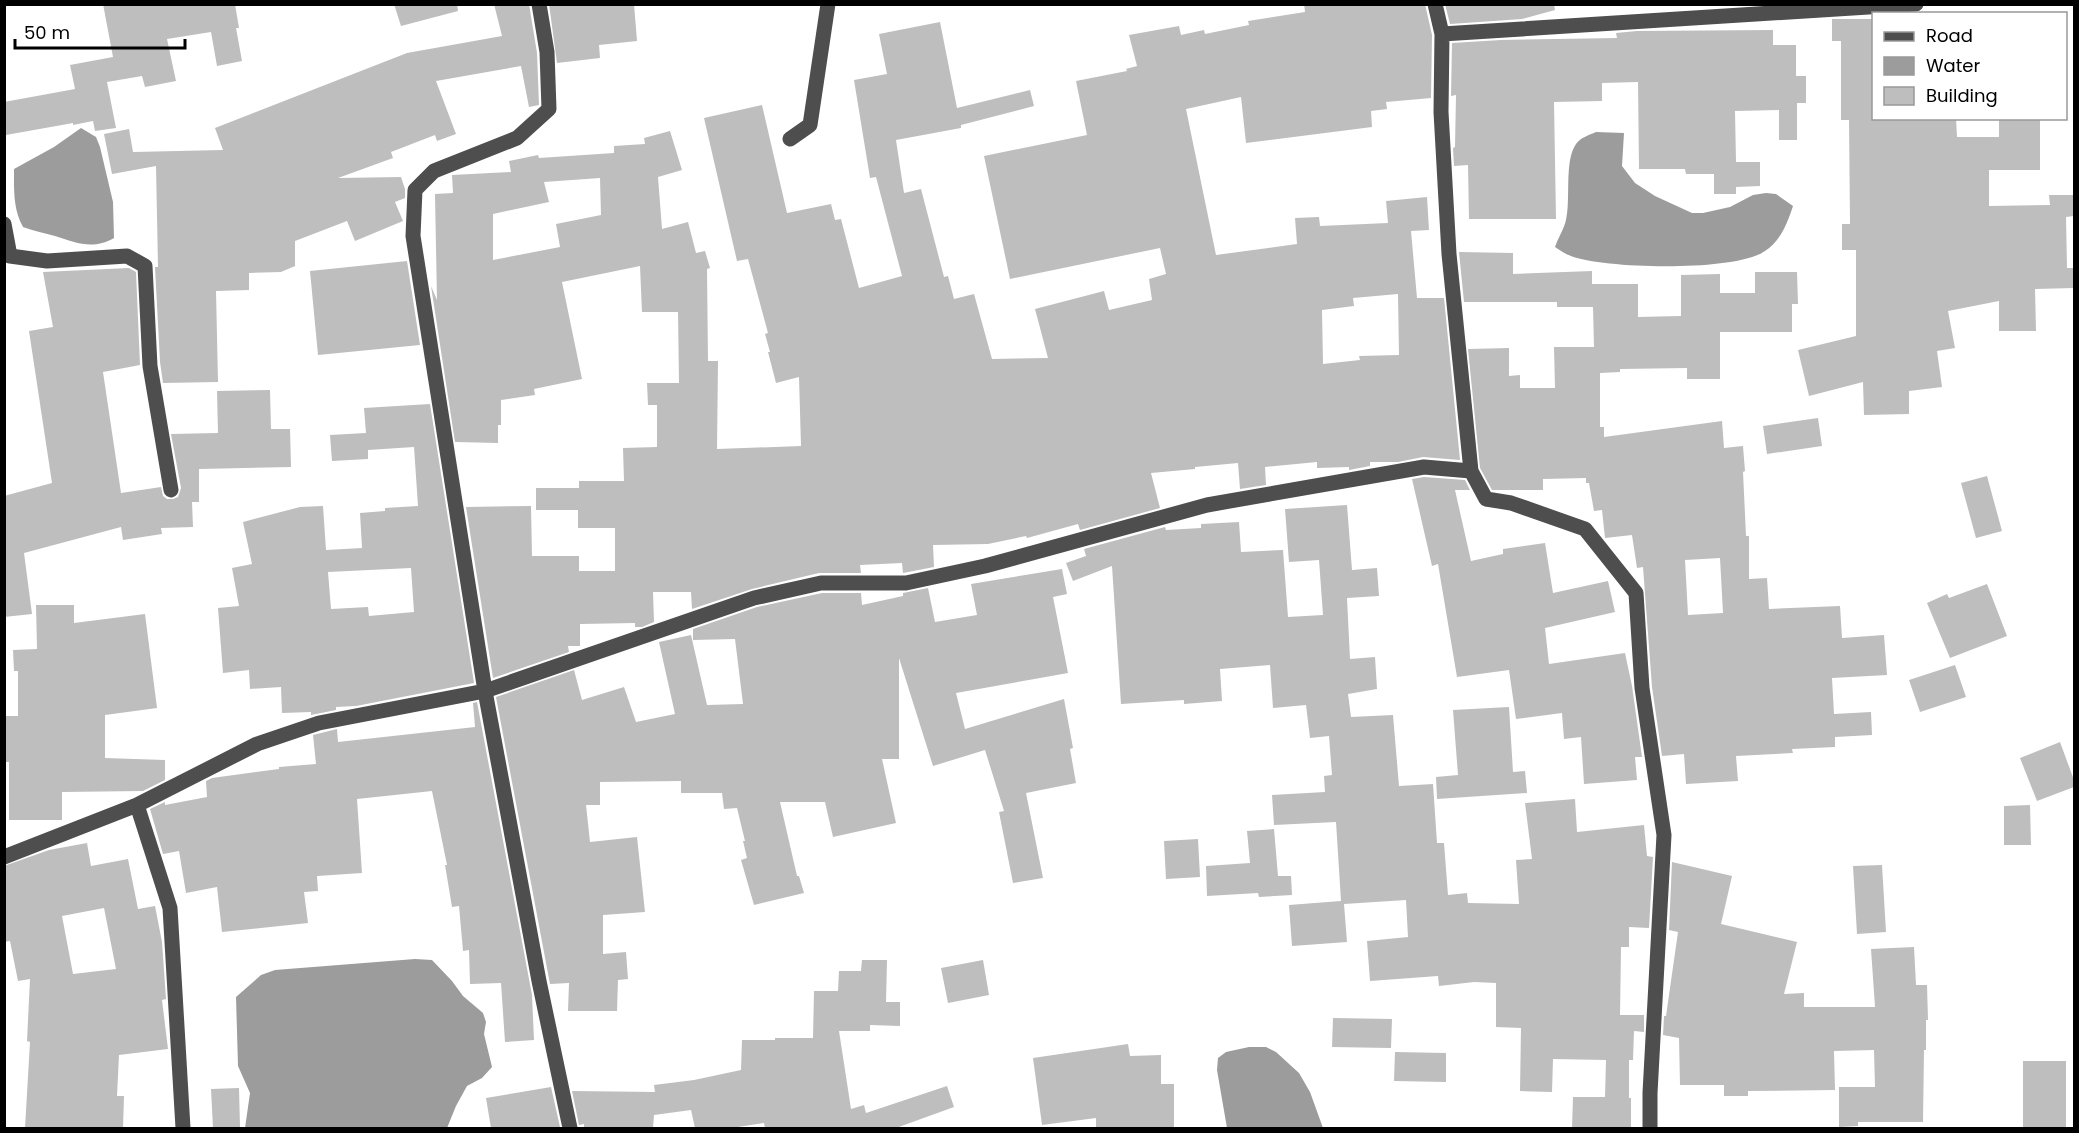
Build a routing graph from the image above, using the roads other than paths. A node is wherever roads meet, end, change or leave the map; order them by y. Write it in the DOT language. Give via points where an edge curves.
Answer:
graph roads {
  1 [pos="539,4"];
  2 [pos="828,4"];
  3 [pos="1435,4"];
  4 [pos="1916,4"];
  5 [pos="1442,34"];
  6 [pos="790,139"];
  7 [pos="4,224"];
  8 [pos="1471,471"];
  9 [pos="171,490"];
  10 [pos="485,691"];
  11 [pos="136,805"];
  12 [pos="4,857"];
  13 [pos="183,1128"];
  14 [pos="570,1128"];
  15 [pos="1650,1128"];
  1 -- 10 [label="street" via="547,52 549,110 517,138 434,171 415,190 413,236"];
  2 -- 6 [label="street" via="810,125"];
  3 -- 5 [label="street"];
  4 -- 5 [label="street"];
  5 -- 8 [label="street" via="1441,112 1449,254"];
  7 -- 9 [label="street" via="10,256 47,261 127,256 145,266 150,366"];
  8 -- 10 [label="street" via="1424,467 1208,505 985,566 906,583 821,583 754,598"];
  8 -- 15 [label="street" via="1486,499 1511,503 1585,529 1636,593 1642,688 1664,835"];
  10 -- 11 [label="street" via="319,723 257,744"];
  10 -- 14 [label="street"];
  11 -- 12 [label="street"];
  11 -- 13 [label="street" via="170,908"];
}
